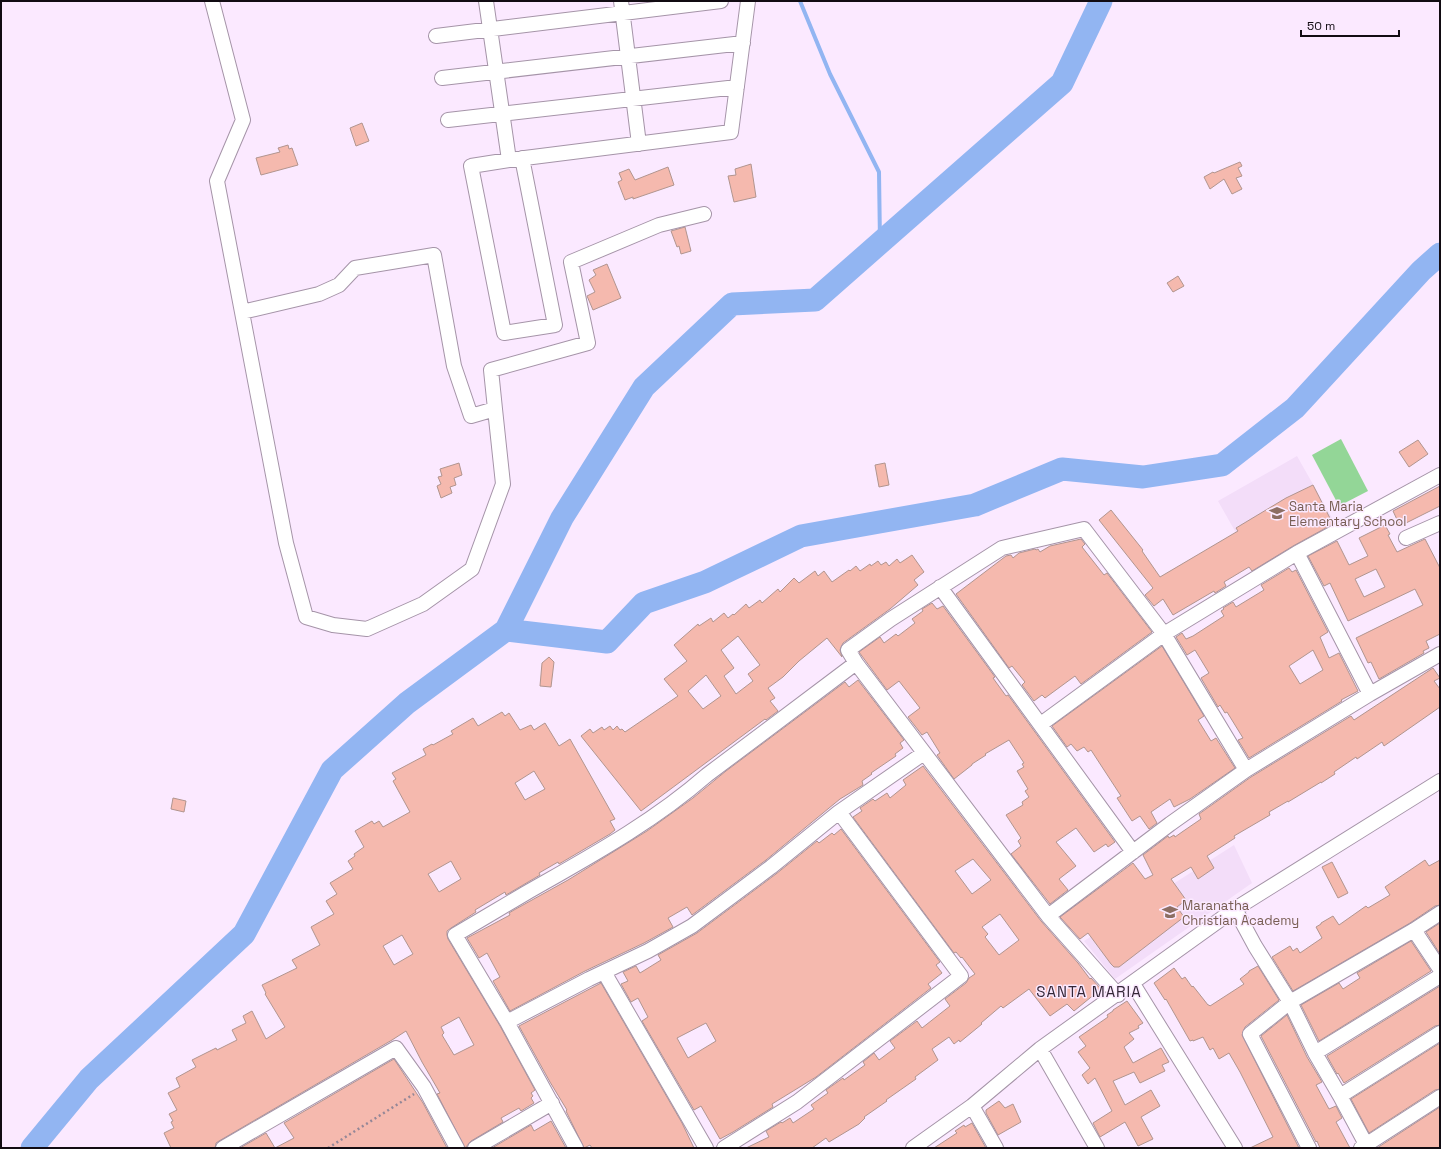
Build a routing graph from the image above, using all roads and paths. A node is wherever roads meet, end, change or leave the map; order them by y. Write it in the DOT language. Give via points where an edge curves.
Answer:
graph roads {
  1 [pos="212,1"];
  2 [pos="486,1"];
  3 [pos="721,1"];
  4 [pos="748,1"];
  5 [pos="622,7"];
  6 [pos="490,29"];
  7 [pos="436,36"];
  8 [pos="743,43"];
  9 [pos="628,56"];
  10 [pos="496,72"];
  11 [pos="442,78"];
  12 [pos="737,87"];
  13 [pos="633,99"];
  14 [pos="502,114"];
  15 [pos="448,120"];
  16 [pos="639,144"];
  17 [pos="515,159"];
  18 [pos="704,214"];
  19 [pos="242,312"];
  20 [pos="495,409"];
  21 [pos="1440,476"];
  22 [pos="1439,526"];
  23 [pos="1406,538"];
  24 [pos="1297,553"];
  25 [pos="940,587"];
  26 [pos="1164,634"];
  27 [pos="1440,654"];
  28 [pos="856,663"];
  29 [pos="1370,694"];
  30 [pos="1041,724"];
  31 [pos="924,753"];
  32 [pos="1246,770"];
  33 [pos="1440,781"];
  34 [pos="839,812"];
  35 [pos="1133,852"];
  36 [pos="1235,909"];
  37 [pos="1440,913"];
  38 [pos="1048,916"];
  39 [pos="1414,930"];
  40 [pos="1440,969"];
  41 [pos="604,972"];
  42 [pos="1440,976"];
  43 [pos="1133,984"];
  44 [pos="1118,994"];
  45 [pos="1290,1002"];
  46 [pos="507,1022"];
  47 [pos="1440,1033"];
  48 [pos="1040,1049"];
  49 [pos="1315,1053"];
  50 [pos="424,1087"];
  51 [pos="1340,1096"];
  52 [pos="1440,1097"];
  53 [pos="552,1103"];
  54 [pos="972,1106"];
  55 [pos="1365,1147"];
  56 [pos="224,1148"];
  57 [pos="328,1148"];
  58 [pos="456,1148"];
  59 [pos="475,1148"];
  60 [pos="576,1148"];
  61 [pos="706,1148"];
  62 [pos="724,1148"];
  63 [pos="913,1148"];
  64 [pos="996,1148"];
  65 [pos="1097,1148"];
  66 [pos="1235,1148"];
  67 [pos="1309,1148"];
  1 -- 19 [label="street" via="244,120 217,181"];
  2 -- 6 [label="street"];
  3 -- 5 [label="street"];
  4 -- 8 [label="street"];
  5 -- 6 [label="street"];
  5 -- 9 [label="street"];
  6 -- 7 [label="street"];
  6 -- 10 [label="street"];
  8 -- 9 [label="street"];
  8 -- 12 [label="street"];
  9 -- 10 [label="street"];
  9 -- 13 [label="street"];
  10 -- 11 [label="street"];
  10 -- 14 [label="street"];
  12 -- 13 [label="street"];
  12 -- 16 [label="street" via="731,132"];
  13 -- 14 [label="street"];
  13 -- 16 [label="street"];
  14 -- 15 [label="street"];
  14 -- 17 [label="street"];
  16 -- 17 [label="street"];
  17 -- 17 [label="street" via="471,166 504,333 555,325"];
  18 -- 20 [label="street" via="659,225 571,262 588,343 491,370"];
  19 -- 20 [label="street" via="319,294 339,285 355,268 434,255 454,366 471,416"];
  19 -- 20 [label="street" via="286,543 306,617 333,625 367,629 423,604 472,569 503,484"];
  21 -- 24 [label="street"];
  22 -- 23 [label="street"];
  24 -- 26 [label="street"];
  24 -- 29 [label="street"];
  25 -- 26 [label="street" via="1002,548 1084,529"];
  25 -- 28 [label="street" via="848,650"];
  25 -- 30 [label="street"];
  26 -- 30 [label="street"];
  26 -- 32 [label="street"];
  27 -- 29 [label="street"];
  28 -- 31 [label="street"];
  28 -- 46 [label="street" via="641,825 455,935"];
  29 -- 32 [label="street"];
  30 -- 35 [label="street"];
  31 -- 34 [label="street"];
  31 -- 38 [label="street"];
  32 -- 35 [label="street"];
  33 -- 36 [label="street"];
  34 -- 41 [label="street" via="692,926"];
  34 -- 62 [label="street" via="961,976 797,1102"];
  35 -- 38 [label="street"];
  36 -- 43 [label="street"];
  36 -- 45 [label="street"];
  37 -- 39 [label="street"];
  38 -- 44 [label="street"];
  39 -- 40 [label="street"];
  39 -- 45 [label="street"];
  41 -- 46 [label="street"];
  41 -- 61 [label="street"];
  42 -- 49 [label="street"];
  43 -- 44 [label="street"];
  43 -- 66 [label="street"];
  44 -- 48 [label="street"];
  45 -- 49 [label="street"];
  45 -- 67 [label="street" via="1250,1034"];
  46 -- 53 [label="street"];
  47 -- 51 [label="street"];
  48 -- 54 [label="street"];
  48 -- 65 [label="street"];
  49 -- 51 [label="street"];
  50 -- 56 [label="street" via="396,1048"];
  50 -- 57 [label="path"];
  50 -- 58 [label="street"];
  51 -- 55 [label="street"];
  52 -- 55 [label="street"];
  53 -- 59 [label="street"];
  53 -- 60 [label="street"];
  54 -- 63 [label="street"];
  54 -- 64 [label="street"];
}
